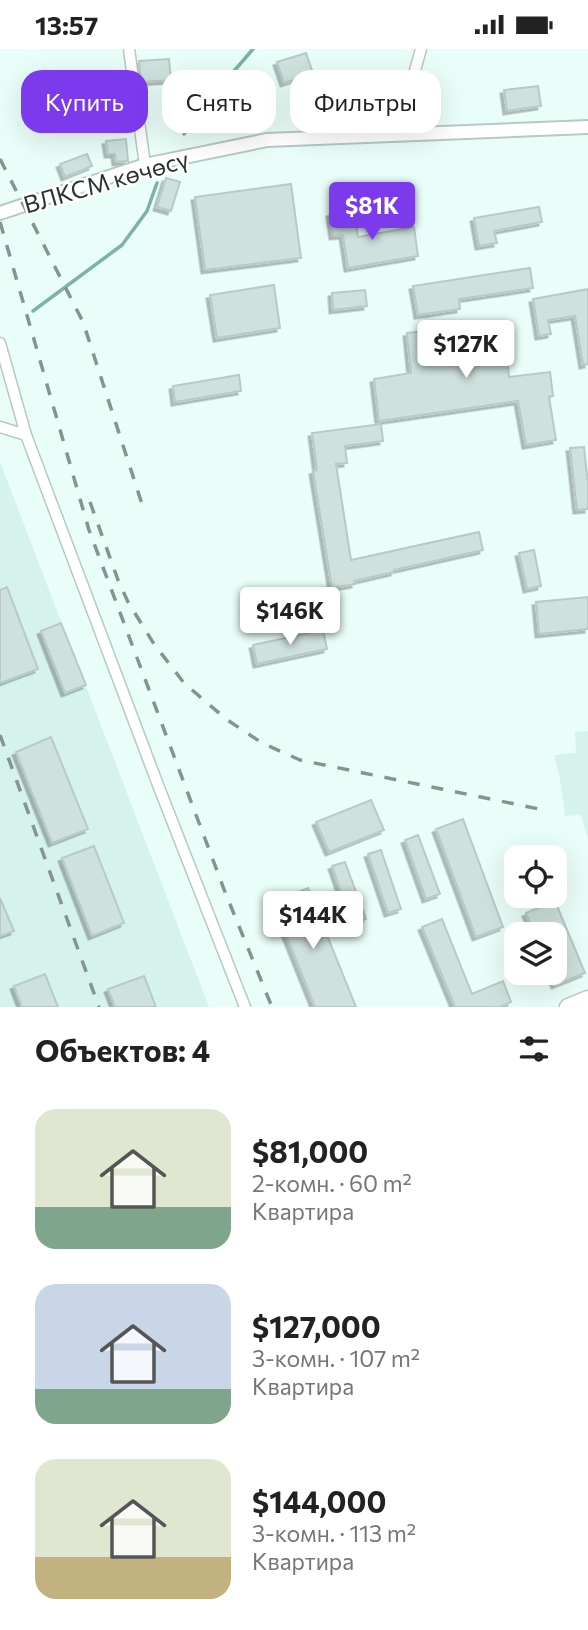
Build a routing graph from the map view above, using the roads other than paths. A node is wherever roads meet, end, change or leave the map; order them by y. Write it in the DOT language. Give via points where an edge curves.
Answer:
graph roads {
  1 [pos="129,49"];
  2 [pos="421,49"];
  3 [pos="588,127"];
  4 [pos="397,135"];
  5 [pos="145,165"];
  6 [pos="0,213"];
  7 [pos="0,343"];
  8 [pos="0,427"];
  9 [pos="26,435"];
  10 [pos="588,999"];
  11 [pos="245,1007"];
  12 [pos="568,1007"];
  1 -- 5 [label="street"];
  2 -- 4 [label="street"];
  3 -- 4 [label="street, ВЛКСМ көчөсү"];
  4 -- 5 [label="street, ВЛКСМ көчөсү" via="267,140"];
  5 -- 6 [label="street, ВЛКСМ көчөсү"];
  7 -- 9 [label="street"];
  8 -- 9 [label="street"];
  9 -- 11 [label="street"];
  10 -- 12 [label="main road"];
}
